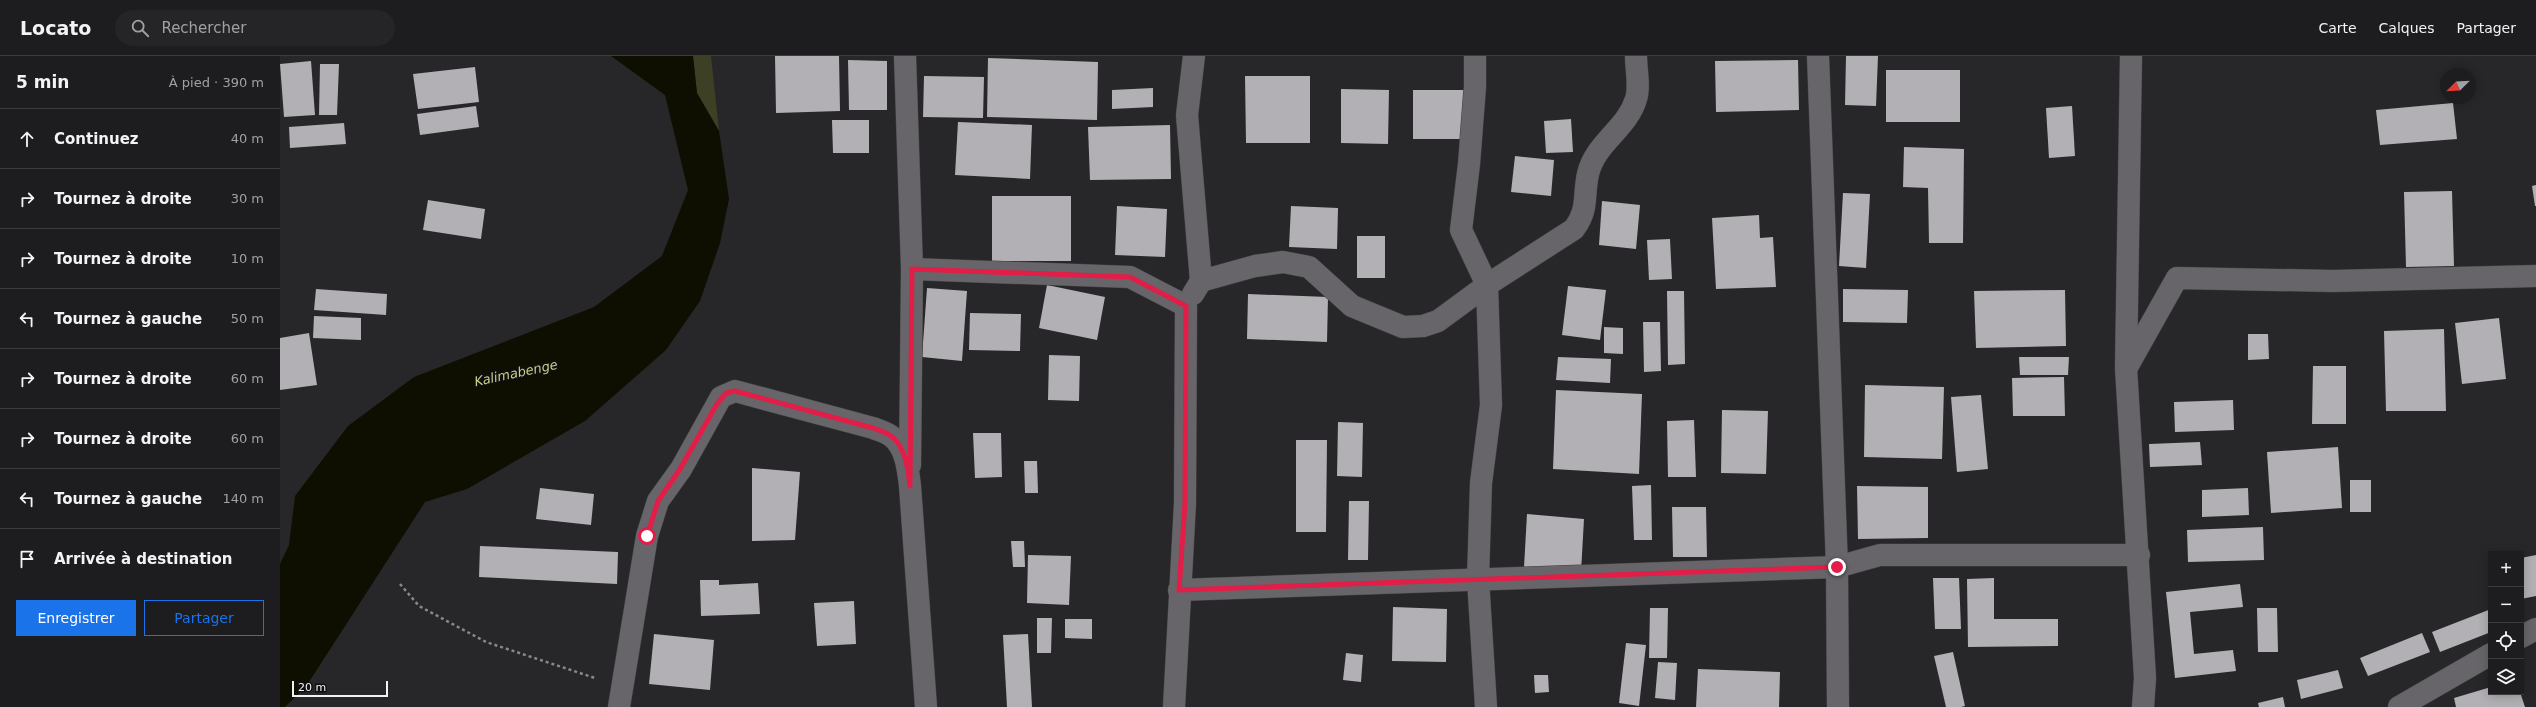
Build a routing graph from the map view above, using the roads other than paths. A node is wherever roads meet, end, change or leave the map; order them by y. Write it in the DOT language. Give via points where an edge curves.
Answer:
graph roads {
  1 [pos="906,56"];
  2 [pos="1194,56"];
  3 [pos="1475,56"];
  4 [pos="1636,56"];
  5 [pos="1818,56"];
  6 [pos="2131,56"];
  7 [pos="912,269"];
  8 [pos="2536,276"];
  9 [pos="1201,282"];
  10 [pos="1487,285"];
  11 [pos="1186,306"];
  12 [pos="2126,368"];
  13 [pos="910,486"];
  14 [pos="2139,555"];
  15 [pos="1837,567"];
  16 [pos="1478,579"];
  17 [pos="1179,590"];
  18 [pos="2536,629"];
  19 [pos="2524,635"];
  20 [pos="2488,656"];
  21 [pos="621,697"];
  22 [pos="926,707"];
  23 [pos="1174,707"];
  24 [pos="1486,707"];
  25 [pos="1838,707"];
  26 [pos="2143,707"];
  27 [pos="2399,707"];
  1 -- 7 [label="street"];
  2 -- 9 [label="street" via="1187,115"];
  3 -- 10 [label="street" via="1470,164 1461,230"];
  4 -- 10 [label="street" via="1637,98 1628,118 1596,154 1588,174 1582,219 1574,229"];
  5 -- 15 [label="street"];
  6 -- 12 [label="street"];
  7 -- 11 [label="street" via="1130,277"];
  7 -- 13 [label="street"];
  8 -- 12 [label="street" via="2333,281 2177,278"];
  9 -- 10 [label="street" via="1262,265 1283,262 1309,266 1352,306 1403,327 1423,326 1438,321"];
  9 -- 11 [label="street"];
  10 -- 16 [label="street" via="1492,405 1480,483"];
  11 -- 17 [label="street" via="1185,503"];
  12 -- 14 [label="street"];
  13 -- 21 [label="street" via="907,465 900,448 891,436 873,428 743,392 726,393 658,501 647,536"];
  13 -- 22 [label="street"];
  14 -- 15 [label="street" via="1880,556"];
  14 -- 26 [label="street" via="2146,678"];
  15 -- 16 [label="street"];
  15 -- 25 [label="street"];
  16 -- 17 [label="street"];
  16 -- 24 [label="street"];
  17 -- 23 [label="street"];
  18 -- 19 [label="street"];
  20 -- 27 [label="street"];
}
